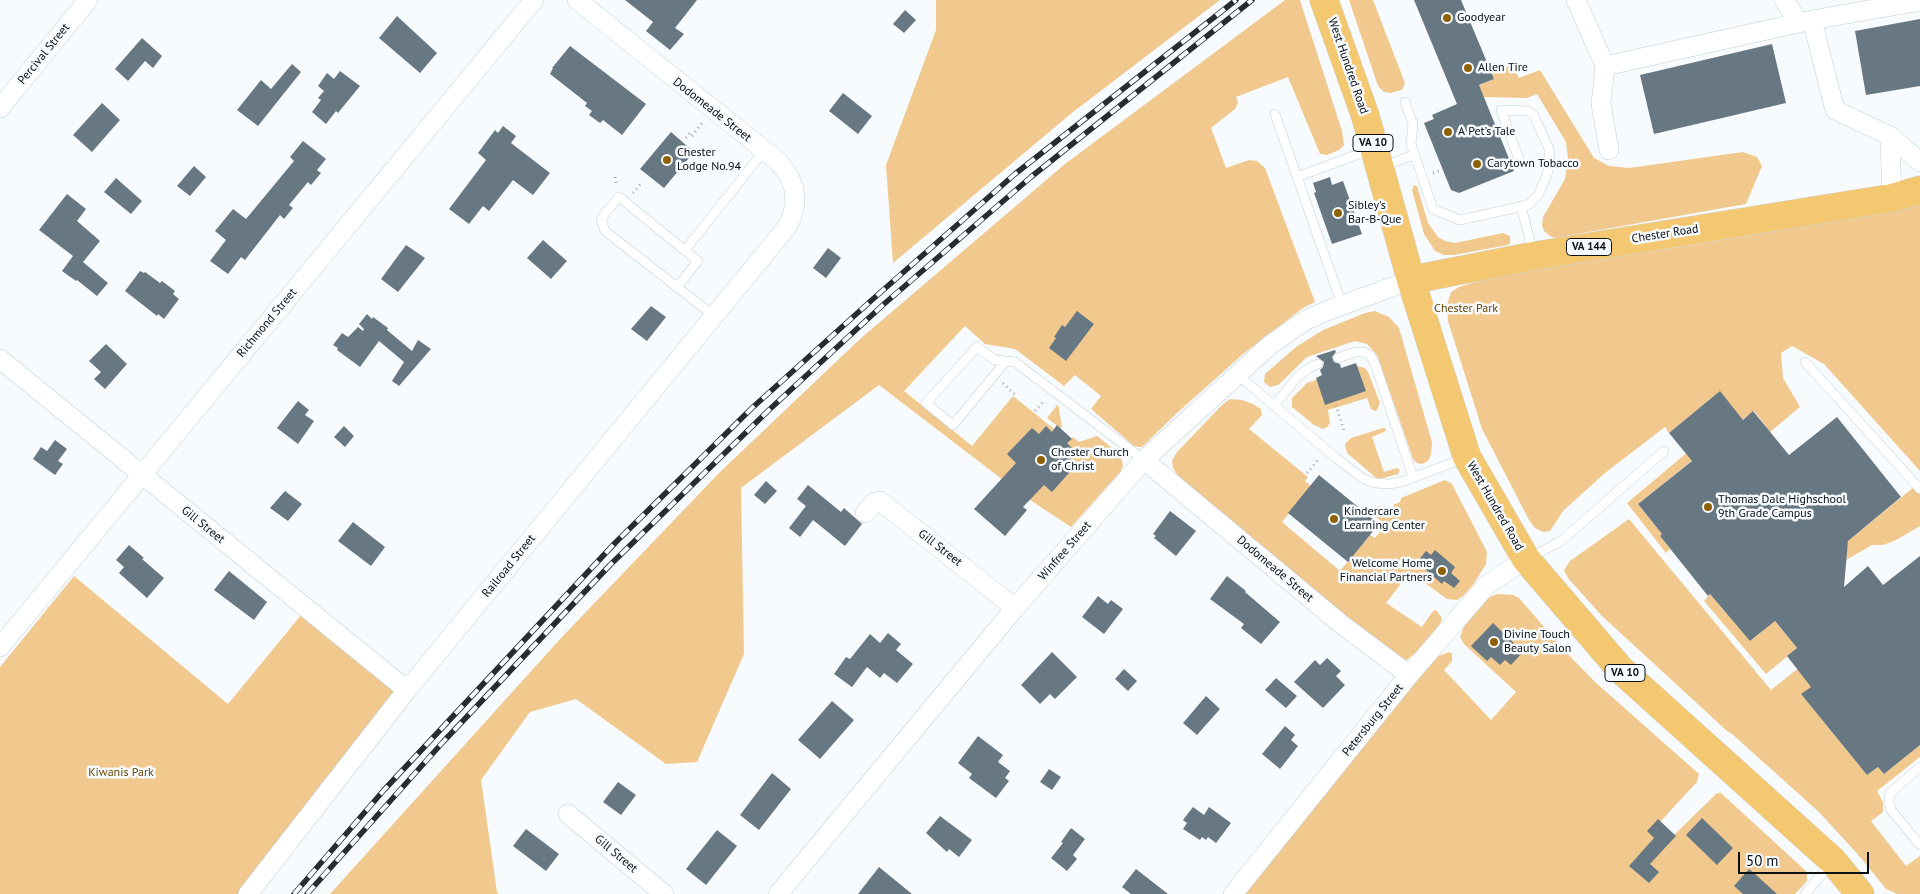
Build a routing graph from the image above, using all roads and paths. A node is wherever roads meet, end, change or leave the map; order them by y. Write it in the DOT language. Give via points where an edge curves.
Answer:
graph roads {
  1 [pos="88,0"];
  2 [pos="534,0"];
  3 [pos="577,0"];
  4 [pos="1576,0"];
  5 [pos="1784,0"];
  6 [pos="1920,1"];
  7 [pos="1894,3"];
  8 [pos="1326,4"];
  9 [pos="1806,22"];
  10 [pos="1605,66"];
  11 [pos="1405,102"];
  12 [pos="0,108"];
  13 [pos="1275,114"];
  14 [pos="690,133"];
  15 [pos="1890,136"];
  16 [pos="686,138"];
  17 [pos="1609,150"];
  18 [pos="764,151"];
  19 [pos="1415,155"];
  20 [pos="1377,158"];
  21 [pos="1519,159"];
  22 [pos="1920,162"];
  23 [pos="1297,177"];
  24 [pos="1920,190"];
  25 [pos="1892,198"];
  26 [pos="1521,206"];
  27 [pos="776,241"];
  28 [pos="685,250"];
  29 [pos="1533,256"];
  30 [pos="1411,280"];
  31 [pos="677,287"];
  32 [pos="1342,306"];
  33 [pos="714,316"];
  34 [pos="1338,358"];
  35 [pos="0,359"];
  36 [pos="1006,361"];
  37 [pos="1805,362"];
  38 [pos="1318,364"];
  39 [pos="1238,375"];
  40 [pos="1336,405"];
  41 [pos="1274,406"];
  42 [pos="1344,431"];
  43 [pos="1326,450"];
  44 [pos="1664,451"];
  45 [pos="1467,458"];
  46 [pos="1144,460"];
  47 [pos="1307,473"];
  48 [pos="141,476"];
  49 [pos="1413,478"];
  50 [pos="1920,489"];
  51 [pos="865,513"];
  52 [pos="1526,559"];
  53 [pos="1015,608"];
  54 [pos="0,647"];
  55 [pos="1409,675"];
  56 [pos="407,690"];
  57 [pos="1920,767"];
  58 [pos="568,814"];
  59 [pos="1920,845"];
  60 [pos="1832,860"];
  61 [pos="248,894"];
  62 [pos="664,894"];
  63 [pos="778,894"];
  64 [pos="1233,894"];
  65 [pos="1805,894"];
  66 [pos="1860,894"];
  1 -- 12 [label="street, Percival Street"];
  2 -- 48 [label="street, Richmond Street"];
  3 -- 18 [label="street, Dodomeade Street"];
  4 -- 10 [label="street"];
  5 -- 9 [label="street"];
  6 -- 7 [label="street"];
  7 -- 9 [label="street"];
  8 -- 20 [label="main road, West Hundred Road / VA 10"];
  9 -- 10 [label="street"];
  9 -- 15 [label="street" via="1835,110"];
  10 -- 17 [label="street" via="1601,104"];
  11 -- 19 [label="lane" via="1413,124 1411,144"];
  13 -- 23 [label="lane"];
  14 -- 16 [label="path"];
  15 -- 22 [label="street"];
  15 -- 25 [label="street"];
  18 -- 27 [label="street, Dodomeade Street" via="779,162 790,176 794,189 792,217"];
  18 -- 28 [label="lane"];
  19 -- 20 [label="lane"];
  19 -- 26 [label="lane" via="1433,210 1460,220"];
  20 -- 23 [label="lane"];
  20 -- 30 [label="main road, West Hundred Road / VA 10"];
  21 -- 26 [label="lane" via="1500,110 1528,111 1534,116 1549,149 1547,175 1538,195 1528,205"];
  23 -- 32 [label="lane"];
  24 -- 25 [label="main road, Chester Road / VA 144"];
  25 -- 29 [label="main road, Chester Road / VA 144"];
  26 -- 29 [label="lane"];
  27 -- 33 [label="street, Railroad Street"];
  28 -- 31 [label="lane" via="698,261"];
  28 -- 31 [label="lane" via="619,198 601,220 605,231"];
  29 -- 30 [label="main road, Chester Road / VA 144"];
  30 -- 32 [label="street, Winfree Street"];
  30 -- 45 [label="main road, West Hundred Road / VA 10"];
  31 -- 33 [label="lane"];
  32 -- 39 [label="street, Winfree Street" via="1306,320 1270,345"];
  33 -- 56 [label="street, Railroad Street"];
  34 -- 49 [label="lane" via="1355,352 1370,355"];
  35 -- 48 [label="street, Gill Street"];
  36 -- 36 [label="lane" via="953,425 926,403 977,346 995,360"];
  36 -- 46 [label="lane" via="1015,362"];
  37 -- 50 [label="lane"];
  38 -- 41 [label="lane" via="1298,376"];
  39 -- 41 [label="lane"];
  39 -- 46 [label="street, Winfree Street"];
  40 -- 42 [label="path"];
  41 -- 43 [label="lane"];
  43 -- 47 [label="path"];
  43 -- 49 [label="lane" via="1362,478 1375,483 1390,484"];
  44 -- 52 [label="lane" via="1561,540"];
  45 -- 49 [label="lane"];
  45 -- 52 [label="main road, West Hundred Road / VA 10"];
  46 -- 53 [label="street, Winfree Street"];
  46 -- 55 [label="street, Dodomeade Street" via="1341,624"];
  48 -- 54 [label="street, Richmond Street"];
  48 -- 56 [label="street, Gill Street"];
  51 -- 53 [label="street, Gill Street" via="880,501"];
  52 -- 55 [label="street, Petersburg Street" via="1487,585"];
  52 -- 60 [label="main road, West Hundred Road / VA 10" via="1621,670"];
  53 -- 63 [label="street, Winfree Street"];
  55 -- 64 [label="street, Petersburg Street"];
  56 -- 61 [label="street, Railroad Street"];
  57 -- 59 [label="lane" via="1890,793 1889,803 1891,810"];
  58 -- 62 [label="street, Gill Street"];
  60 -- 65 [label="lane"];
  60 -- 66 [label="main road, West Hundred Road / VA 10"];
}
